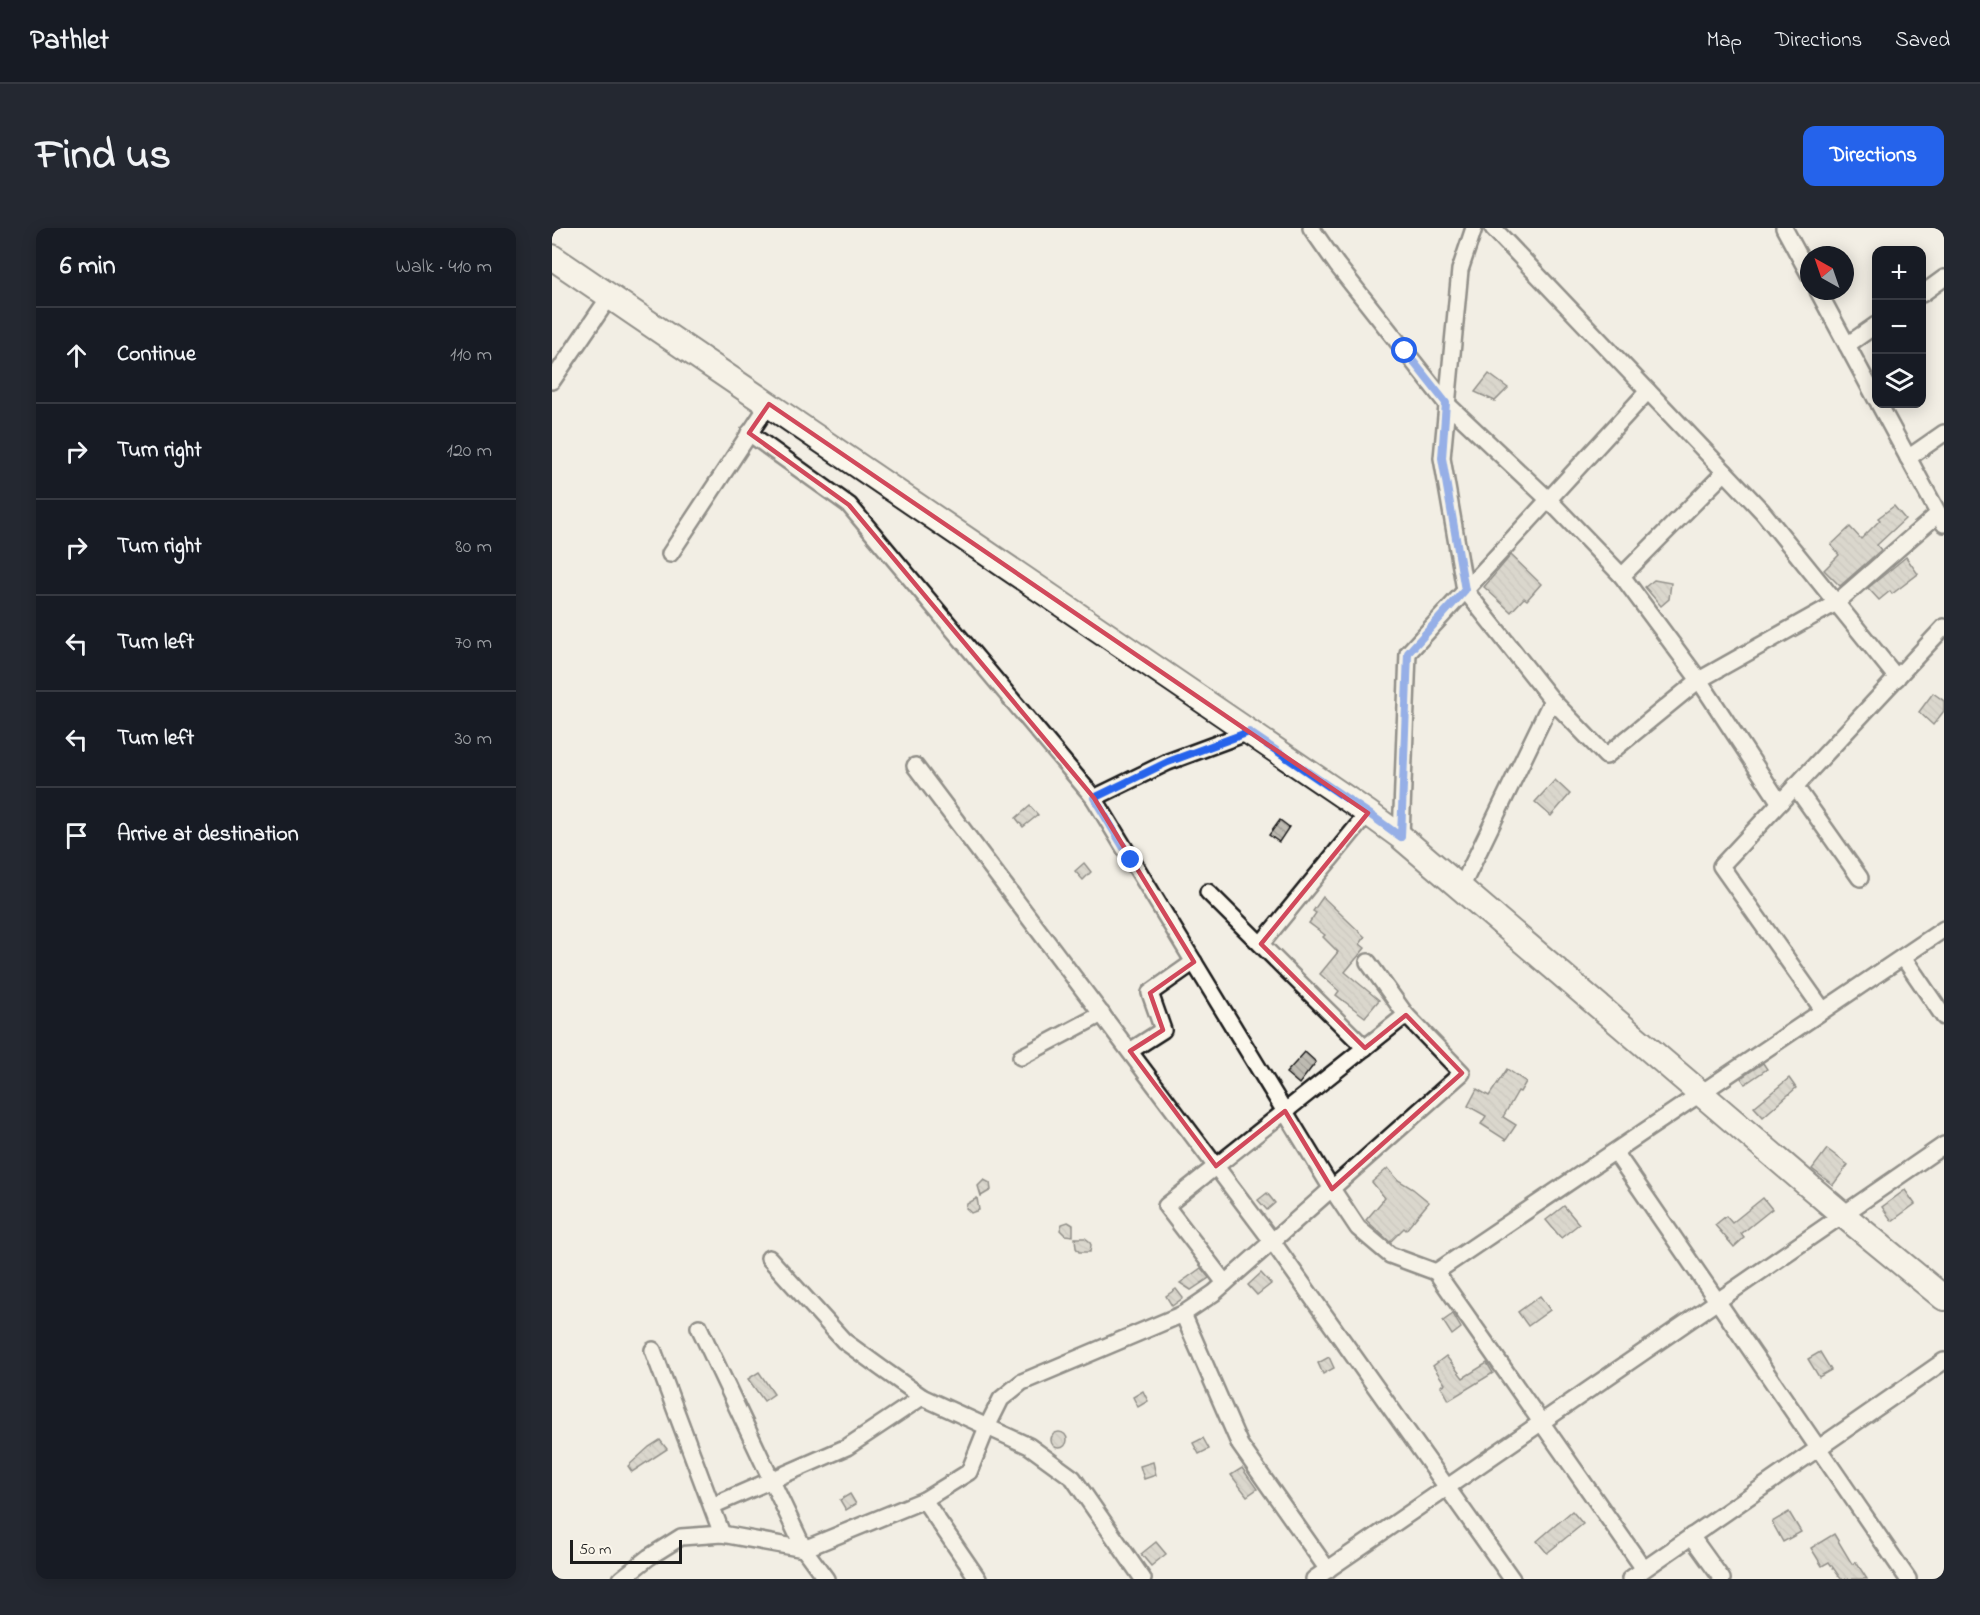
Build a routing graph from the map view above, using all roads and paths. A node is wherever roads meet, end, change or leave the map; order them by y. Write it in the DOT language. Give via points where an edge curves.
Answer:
graph roads {
  1 [pos="1311,228"];
  2 [pos="1474,228"];
  3 [pos="1493,228"];
  4 [pos="1789,230"];
  5 [pos="1800,254"];
  6 [pos="552,256"];
  7 [pos="1944,278"];
  8 [pos="1926,291"];
  9 [pos="610,296"];
  10 [pos="1823,300"];
  11 [pos="1872,328"];
  12 [pos="1847,345"];
  13 [pos="552,381"];
  14 [pos="1648,391"];
  15 [pos="1872,392"];
  16 [pos="1446,403"];
  17 [pos="768,404"];
  18 [pos="1881,408"];
  19 [pos="749,433"];
  20 [pos="1944,433"];
  21 [pos="1908,458"];
  22 [pos="1725,472"];
  23 [pos="1549,500"];
  24 [pos="1941,519"];
  25 [pos="670,554"];
  26 [pos="1622,576"];
  27 [pos="1465,590"];
  28 [pos="1836,603"];
  29 [pos="1944,627"];
  30 [pos="1897,678"];
  31 [pos="1699,680"];
  32 [pos="1552,700"];
  33 [pos="1249,732"];
  34 [pos="915,766"];
  35 [pos="1795,786"];
  36 [pos="1094,798"];
  37 [pos="1780,803"];
  38 [pos="1368,813"];
  39 [pos="1401,837"];
  40 [pos="1860,878"];
  41 [pos="1461,888"];
  42 [pos="1209,892"];
  43 [pos="1944,929"];
  44 [pos="1261,944"];
  45 [pos="1903,957"];
  46 [pos="1194,962"];
  47 [pos="1368,962"];
  48 [pos="1823,1011"];
  49 [pos="1102,1014"];
  50 [pos="1406,1015"];
  51 [pos="1944,1017"];
  52 [pos="1365,1048"];
  53 [pos="1130,1052"];
  54 [pos="1021,1057"];
  55 [pos="1701,1094"];
  56 [pos="1285,1111"];
  57 [pos="1944,1145"];
  58 [pos="1615,1152"];
  59 [pos="1216,1166"];
  60 [pos="1332,1189"];
  61 [pos="1843,1215"];
  62 [pos="1272,1241"];
  63 [pos="769,1258"];
  64 [pos="1436,1272"];
  65 [pos="1225,1283"];
  66 [pos="1944,1298"];
  67 [pos="1717,1301"];
  68 [pos="1183,1314"];
  69 [pos="699,1327"];
  70 [pos="653,1350"];
  71 [pos="1944,1361"];
  72 [pos="922,1397"];
  73 [pos="1542,1422"];
  74 [pos="987,1427"];
  75 [pos="1818,1448"];
  76 [pos="772,1480"];
  77 [pos="1447,1488"];
  78 [pos="924,1500"];
  79 [pos="711,1506"];
  80 [pos="722,1534"];
  81 [pos="1691,1536"];
  82 [pos="804,1548"];
  83 [pos="1644,1569"];
  84 [pos="1328,1570"];
  85 [pos="621,1579"];
  86 [pos="826,1579"];
  87 [pos="978,1579"];
  88 [pos="1143,1579"];
  89 [pos="1314,1579"];
  90 [pos="1512,1579"];
  91 [pos="1630,1579"];
  92 [pos="1722,1579"];
  93 [pos="1908,1579"];
  1 -- 16 [label="street"];
  2 -- 16 [label="street" via="1460,270"];
  3 -- 14 [label="street"];
  4 -- 5 [label="street"];
  6 -- 9 [label="main road"];
  7 -- 8 [label="street"];
  9 -- 13 [label="street"];
  9 -- 17 [label="main road"];
  10 -- 12 [label="street"];
  11 -- 12 [label="street"];
  12 -- 15 [label="street"];
  14 -- 22 [label="street"];
  14 -- 23 [label="street"];
  16 -- 23 [label="street"];
  16 -- 27 [label="street" via="1442,458"];
  17 -- 19 [label="street"];
  17 -- 33 [label="main road"];
  18 -- 21 [label="street"];
  19 -- 25 [label="street"];
  19 -- 36 [label="street" via="849,505"];
  20 -- 21 [label="street"];
  21 -- 24 [label="street"];
  22 -- 26 [label="street"];
  22 -- 28 [label="street" via="1762,511"];
  23 -- 26 [label="street"];
  23 -- 27 [label="street"];
  24 -- 28 [label="street"];
  26 -- 31 [label="street"];
  27 -- 32 [label="street"];
  27 -- 39 [label="street" via="1408,653"];
  28 -- 30 [label="street"];
  28 -- 31 [label="street"];
  29 -- 30 [label="street"];
  30 -- 35 [label="street"];
  31 -- 32 [label="street" via="1606,756"];
  31 -- 37 [label="street"];
  32 -- 41 [label="street"];
  33 -- 36 [label="street" via="1168,762"];
  33 -- 38 [label="main road"];
  34 -- 49 [label="street"];
  35 -- 37 [label="street"];
  35 -- 40 [label="street"];
  36 -- 46 [label="street"];
  37 -- 48 [label="street" via="1721,866"];
  38 -- 39 [label="main road"];
  38 -- 44 [label="street"];
  39 -- 41 [label="main road"];
  41 -- 55 [label="main road"];
  42 -- 44 [label="street"];
  43 -- 45 [label="street"];
  44 -- 52 [label="street"];
  45 -- 48 [label="street"];
  45 -- 51 [label="street"];
  46 -- 53 [label="street" via="1150,993 1163,1030"];
  46 -- 56 [label="street"];
  47 -- 50 [label="street"];
  48 -- 55 [label="street"];
  49 -- 53 [label="street"];
  49 -- 54 [label="street"];
  50 -- 52 [label="street"];
  50 -- 60 [label="street" via="1462,1073"];
  52 -- 56 [label="street"];
  53 -- 59 [label="street"];
  55 -- 58 [label="street"];
  55 -- 61 [label="main road"];
  56 -- 59 [label="street"];
  56 -- 60 [label="street"];
  57 -- 61 [label="street"];
  58 -- 64 [label="street"];
  58 -- 67 [label="street"];
  59 -- 62 [label="street"];
  59 -- 65 [label="street" via="1166,1206"];
  60 -- 62 [label="street"];
  60 -- 64 [label="street" via="1358,1228 1390,1255"];
  61 -- 66 [label="main road"];
  61 -- 67 [label="street"];
  62 -- 65 [label="street"];
  62 -- 77 [label="street"];
  63 -- 72 [label="street" via="844,1341"];
  64 -- 73 [label="street"];
  65 -- 68 [label="street"];
  67 -- 73 [label="street"];
  67 -- 75 [label="street"];
  68 -- 74 [label="street" via="1022,1382 1001,1398"];
  68 -- 84 [label="street" via="1240,1445"];
  69 -- 76 [label="street"];
  70 -- 79 [label="street"];
  71 -- 75 [label="street"];
  72 -- 74 [label="street"];
  72 -- 76 [label="street" via="847,1447"];
  73 -- 77 [label="street"];
  73 -- 83 [label="street"];
  74 -- 78 [label="street" via="969,1472"];
  74 -- 88 [label="street" via="1029,1446 1073,1478"];
  75 -- 81 [label="street"];
  75 -- 93 [label="street"];
  76 -- 79 [label="street"];
  76 -- 82 [label="street"];
  77 -- 84 [label="street"];
  77 -- 90 [label="street"];
  78 -- 82 [label="street"];
  78 -- 87 [label="street"];
  79 -- 80 [label="street"];
  80 -- 82 [label="street"];
  80 -- 85 [label="street" via="681,1537"];
  81 -- 83 [label="street"];
  81 -- 92 [label="street"];
  82 -- 86 [label="street"];
  83 -- 91 [label="street"];
  84 -- 89 [label="street"];
}
